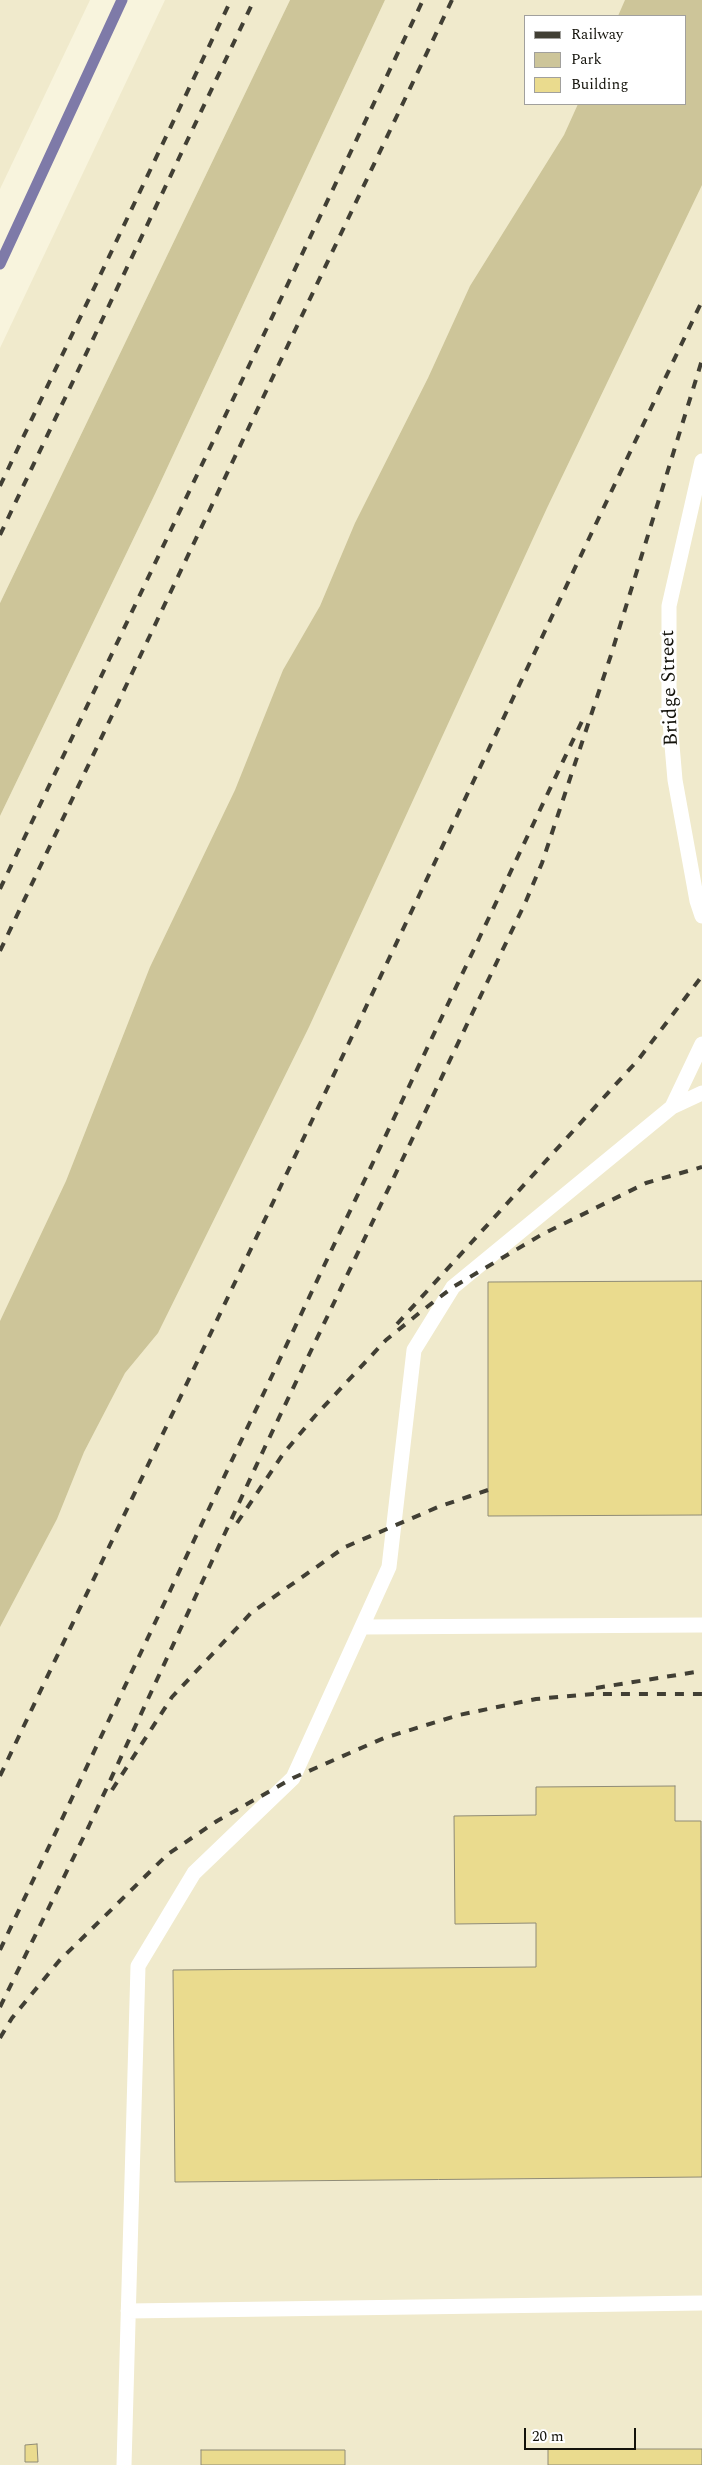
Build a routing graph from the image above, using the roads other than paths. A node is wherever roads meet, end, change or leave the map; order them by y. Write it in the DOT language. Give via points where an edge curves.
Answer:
graph roads {
  1 [pos="702,461"];
  2 [pos="702,916"];
  3 [pos="702,1044"];
  4 [pos="702,1093"];
  5 [pos="672,1108"];
  6 [pos="702,1624"];
  7 [pos="362,1627"];
  8 [pos="702,2303"];
  9 [pos="128,2311"];
  10 [pos="124,2465"];
  1 -- 2 [label="lane, Bridge Street" via="669,606 669,710 675,780"];
  3 -- 5 [label="lane"];
  4 -- 5 [label="lane"];
  5 -- 7 [label="lane" via="453,1287 414,1350 389,1567"];
  6 -- 7 [label="lane"];
  7 -- 9 [label="lane" via="293,1778 194,1873 138,1966"];
  8 -- 9 [label="lane"];
  9 -- 10 [label="lane"];
}
